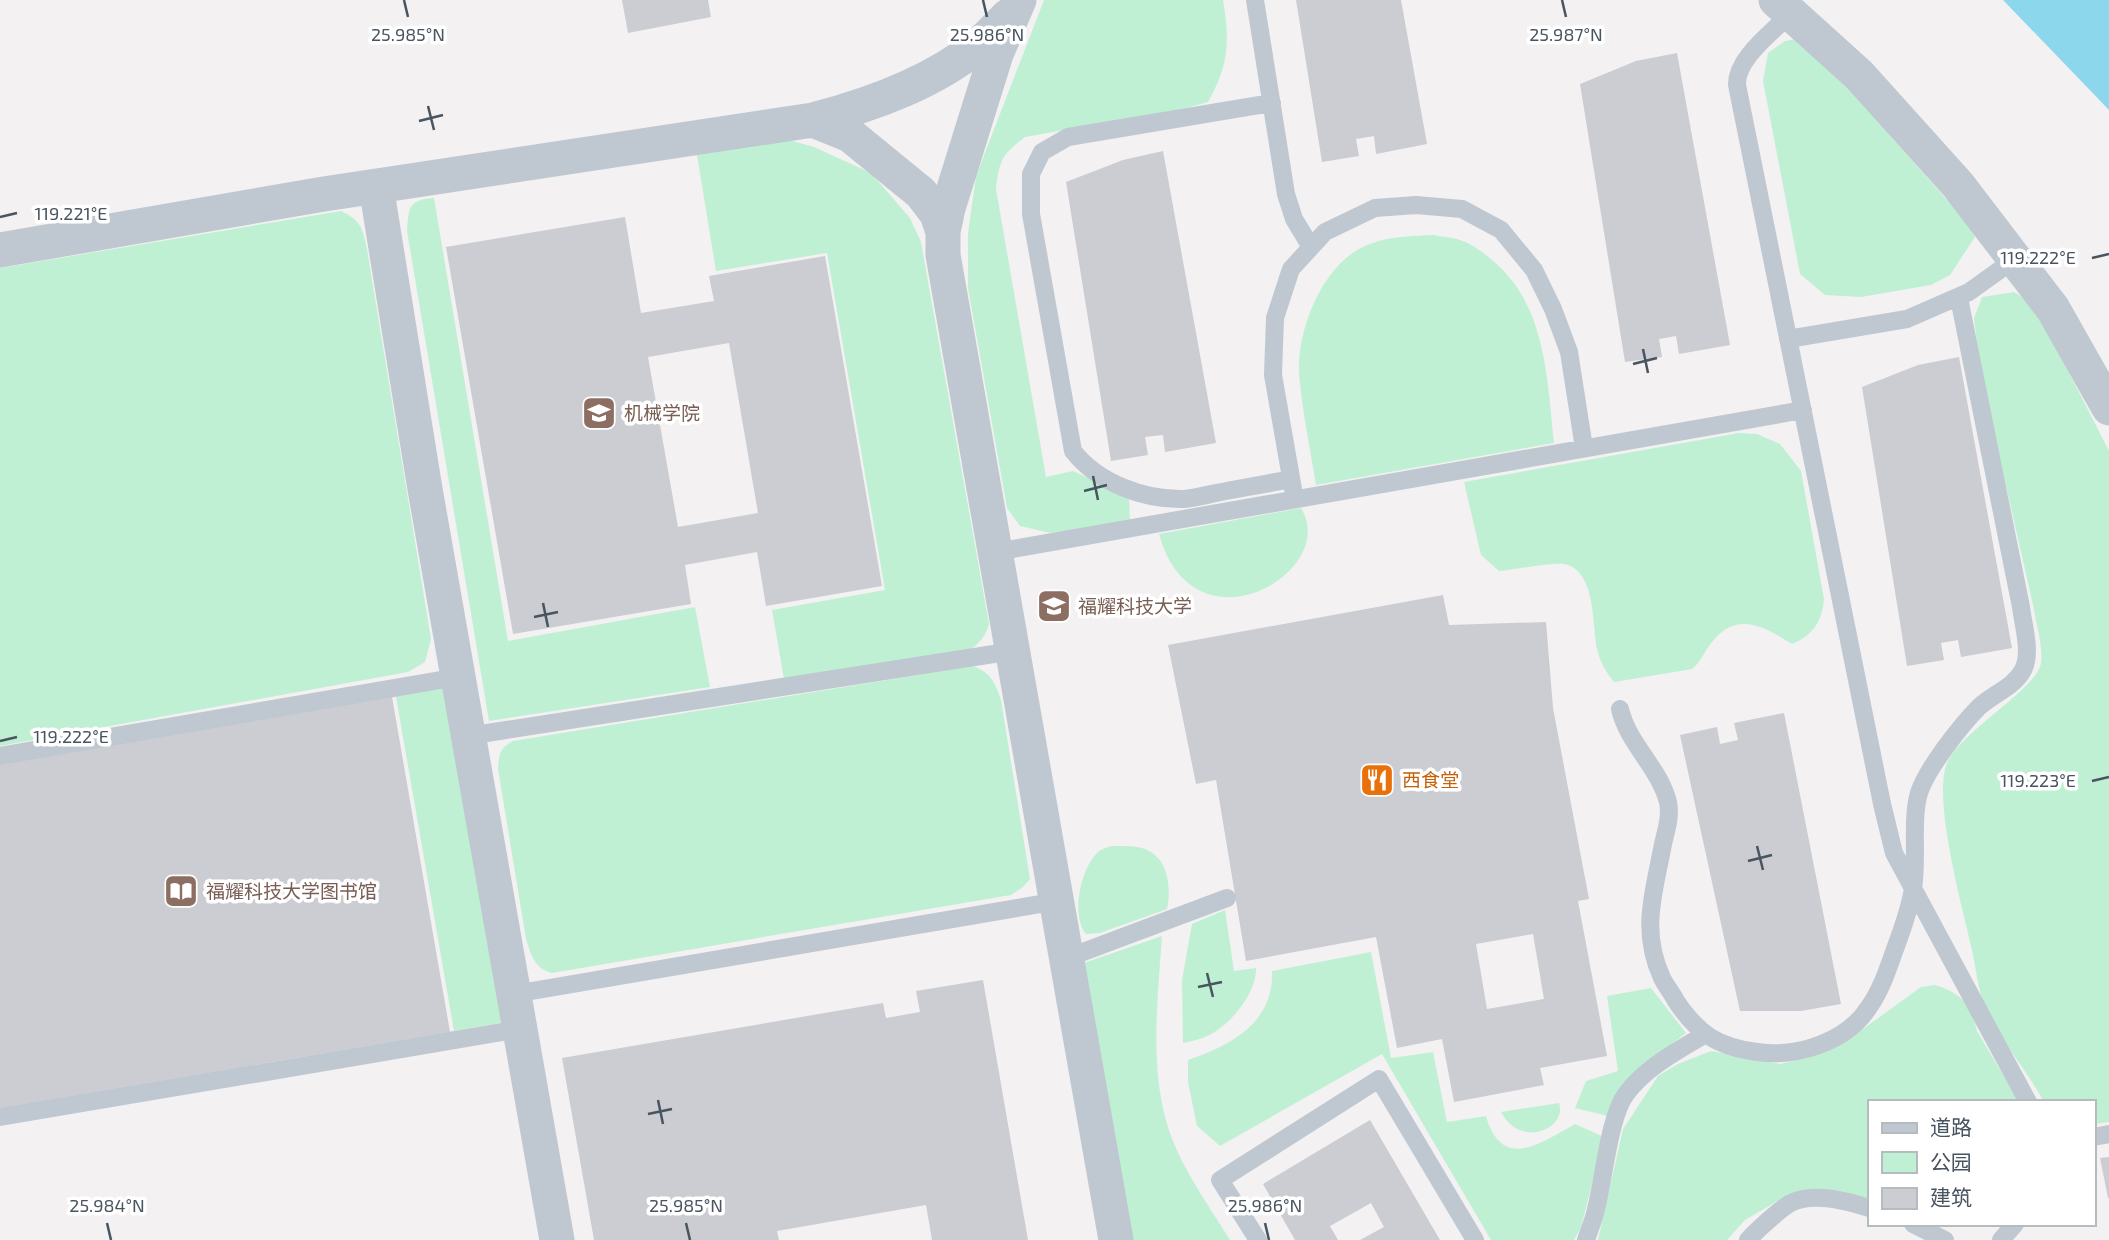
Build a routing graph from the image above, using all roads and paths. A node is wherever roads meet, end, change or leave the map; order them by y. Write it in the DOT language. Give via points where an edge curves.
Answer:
graph roads {
  1 [pos="1255,0"];
  2 [pos="1018,3"];
  3 [pos="1784,6"];
  4 [pos="1272,103"];
  5 [pos="813,120"];
  6 [pos="376,187"];
  7 [pos="943,232"];
  8 [pos="1311,247"];
  9 [pos="0,250"];
  10 [pos="2015,259"];
  11 [pos="1959,298"];
  12 [pos="1788,340"];
  13 [pos="2109,408"];
  14 [pos="1802,410"];
  15 [pos="1584,448"];
  16 [pos="1291,479"];
  17 [pos="1151,496"];
  18 [pos="1294,499"];
  19 [pos="1147,525"];
  20 [pos="996,552"];
  21 [pos="1013,651"];
  22 [pos="458,677"];
  23 [pos="1620,709"];
  24 [pos="468,736"];
  25 [pos="0,757"];
  26 [pos="1913,888"];
  27 [pos="1227,898"];
  28 [pos="1058,901"];
  29 [pos="1068,958"];
  30 [pos="514,994"];
  31 [pos="520,1030"];
  32 [pos="1703,1035"];
  33 [pos="2027,1100"];
  34 [pos="0,1117"];
  35 [pos="1868,1208"];
  36 [pos="1917,1226"];
  37 [pos="2013,1226"];
  38 [pos="557,1240"];
  39 [pos="1116,1240"];
  40 [pos="1258,1240"];
  41 [pos="1475,1240"];
  42 [pos="1586,1240"];
  43 [pos="1748,1240"];
  44 [pos="1945,1240"];
  45 [pos="2001,1240"];
  1 -- 4 [label="lane"];
  2 -- 5 [label="street" via="981,43 946,68 862,107"];
  2 -- 7 [label="street" via="996,54"];
  3 -- 10 [label="street" via="1877,95 1958,185"];
  3 -- 12 [label="lane" via="1743,61 1737,85"];
  4 -- 8 [label="lane" via="1286,194"];
  4 -- 17 [label="lane" via="1068,137 1042,152 1031,174 1031,214 1073,451 1109,481"];
  5 -- 6 [label="street"];
  5 -- 7 [label="street" via="850,135 921,193 937,214"];
  6 -- 9 [label="street"];
  6 -- 22 [label="street"];
  7 -- 20 [label="street" via="943,255"];
  8 -- 15 [label="lane" via="1325,232 1375,208 1462,209 1501,230 1534,270 1553,309 1569,352"];
  8 -- 16 [label="lane" via="1290,269 1275,318 1273,375"];
  10 -- 11 [label="lane"];
  10 -- 13 [label="street" via="2053,309"];
  11 -- 12 [label="lane" via="1907,319"];
  11 -- 26 [label="lane" via="2027,649 2024,669 1979,707 1928,771 1918,796"];
  12 -- 14 [label="lane"];
  14 -- 15 [label="lane"];
  14 -- 26 [label="lane" via="1882,804 1894,853"];
  15 -- 18 [label="lane"];
  16 -- 17 [label="lane" via="1185,499"];
  16 -- 18 [label="lane"];
  17 -- 19 [label="lane"];
  18 -- 19 [label="lane"];
  19 -- 20 [label="lane"];
  20 -- 21 [label="street"];
  21 -- 24 [label="lane"];
  21 -- 28 [label="street"];
  22 -- 24 [label="street"];
  22 -- 25 [label="lane"];
  23 -- 32 [label="lane" via="1625,727 1655,773 1668,804 1650,900 1652,948 1662,979"];
  24 -- 30 [label="street"];
  26 -- 32 [label="lane" via="1869,1009 1843,1033 1817,1047 1785,1055 1726,1046"];
  26 -- 33 [label="lane"];
  27 -- 29 [label="lane"];
  28 -- 29 [label="street"];
  28 -- 30 [label="lane"];
  29 -- 39 [label="street"];
  30 -- 31 [label="street"];
  31 -- 34 [label="lane"];
  31 -- 38 [label="street"];
  32 -- 42 [label="lane" via="1645,1074 1625,1095 1612,1129"];
  35 -- 43 [label="lane" via="1835,1199 1790,1204"];
  36 -- 44 [label="lane"];
  37 -- 45 [label="lane"];
  40 -- 41 [label="lane" via="1220,1180 1379,1079"];
}
